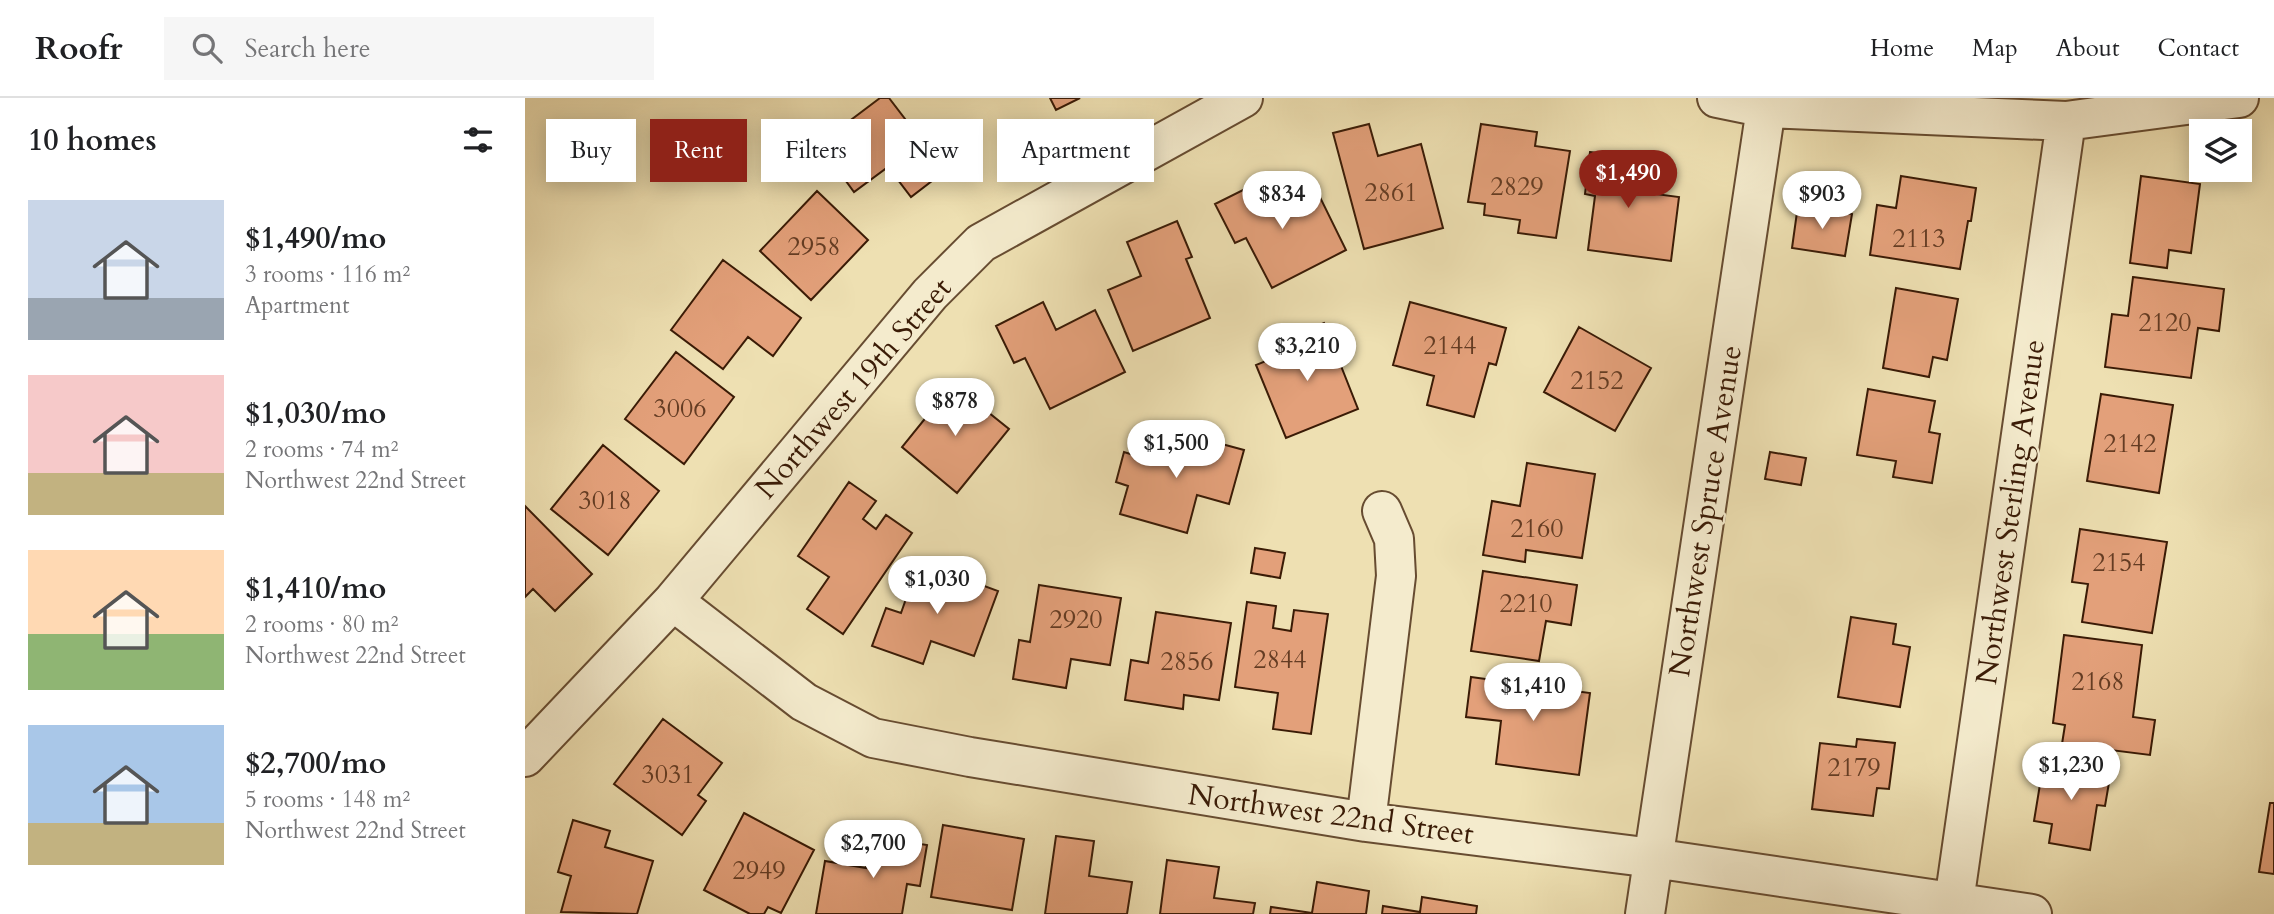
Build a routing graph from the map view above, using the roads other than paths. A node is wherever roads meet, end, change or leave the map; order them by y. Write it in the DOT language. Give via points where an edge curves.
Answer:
graph roads {
  1 [pos="1243,98"];
  2 [pos="1717,98"];
  3 [pos="2239,98"];
  4 [pos="1766,108"];
  5 [pos="2066,121"];
  6 [pos="1382,511"];
  7 [pos="673,601"];
  8 [pos="525,757"];
  9 [pos="1366,822"];
  10 [pos="1653,858"];
  11 [pos="1954,902"];
  12 [pos="1645,914"];
  13 [pos="2032,914"];
  1 -- 7 [label="street, Northwest 19th Street" via="981,243 930,294"];
  2 -- 4 [label="street"];
  3 -- 5 [label="street"];
  4 -- 5 [label="street"];
  4 -- 10 [label="street, Northwest Spruce Avenue"];
  5 -- 11 [label="street, Northwest Sterling Avenue"];
  6 -- 9 [label="street" via="1394,539 1397,576"];
  7 -- 8 [label="street, Northwest 19th Street"];
  7 -- 9 [label="street, Northwest 22nd Street" via="804,702 873,738"];
  9 -- 10 [label="street, Northwest 22nd Street"];
  10 -- 11 [label="street, Northwest 22nd Street"];
  10 -- 12 [label="street, Northwest Spruce Avenue"];
  11 -- 13 [label="street, Northwest 22nd Street"];
}
